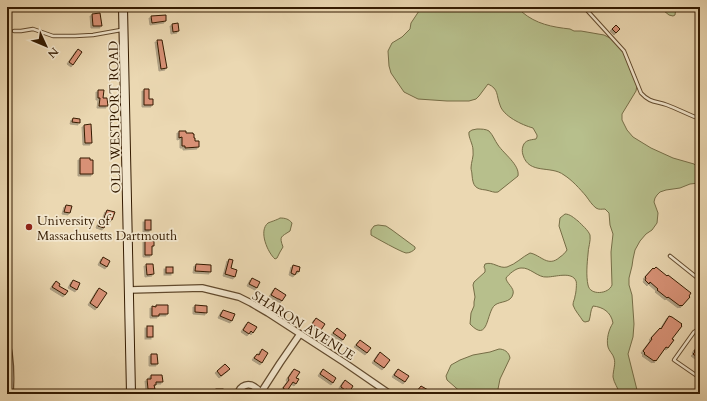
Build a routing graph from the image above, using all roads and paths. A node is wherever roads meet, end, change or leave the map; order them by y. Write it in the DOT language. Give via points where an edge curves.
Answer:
graph roads {
  1 [pos="124,7"];
  2 [pos="584,7"];
  3 [pos="14,30"];
  4 [pos="124,30"];
  5 [pos="700,119"];
  6 [pos="670,256"];
  7 [pos="700,280"];
  8 [pos="129,290"];
  9 [pos="700,328"];
  10 [pos="300,334"];
  11 [pos="7,343"];
  12 [pos="700,378"];
  13 [pos="260,393"];
  14 [pos="10,394"];
  15 [pos="131,394"];
  16 [pos="238,394"];
  17 [pos="390,394"];
  1 -- 4 [label="main road, OLD WESTPORT ROAD"];
  2 -- 5 [label="lane" via="624,51 641,93 646,98"];
  3 -- 4 [label="lane" via="33,29 53,36 75,36"];
  4 -- 8 [label="main road, OLD WESTPORT ROAD"];
  6 -- 7 [label="lane"];
  8 -- 10 [label="street, SHARON AVENUE" via="202,288 239,297"];
  8 -- 15 [label="main road, OLD WESTPORT ROAD"];
  9 -- 12 [label="lane" via="694,332 674,360"];
  10 -- 13 [label="street"];
  10 -- 17 [label="street, SHARON AVENUE"];
  11 -- 14 [label="street"];
  13 -- 16 [label="street" via="250,385 240,389"];
}
